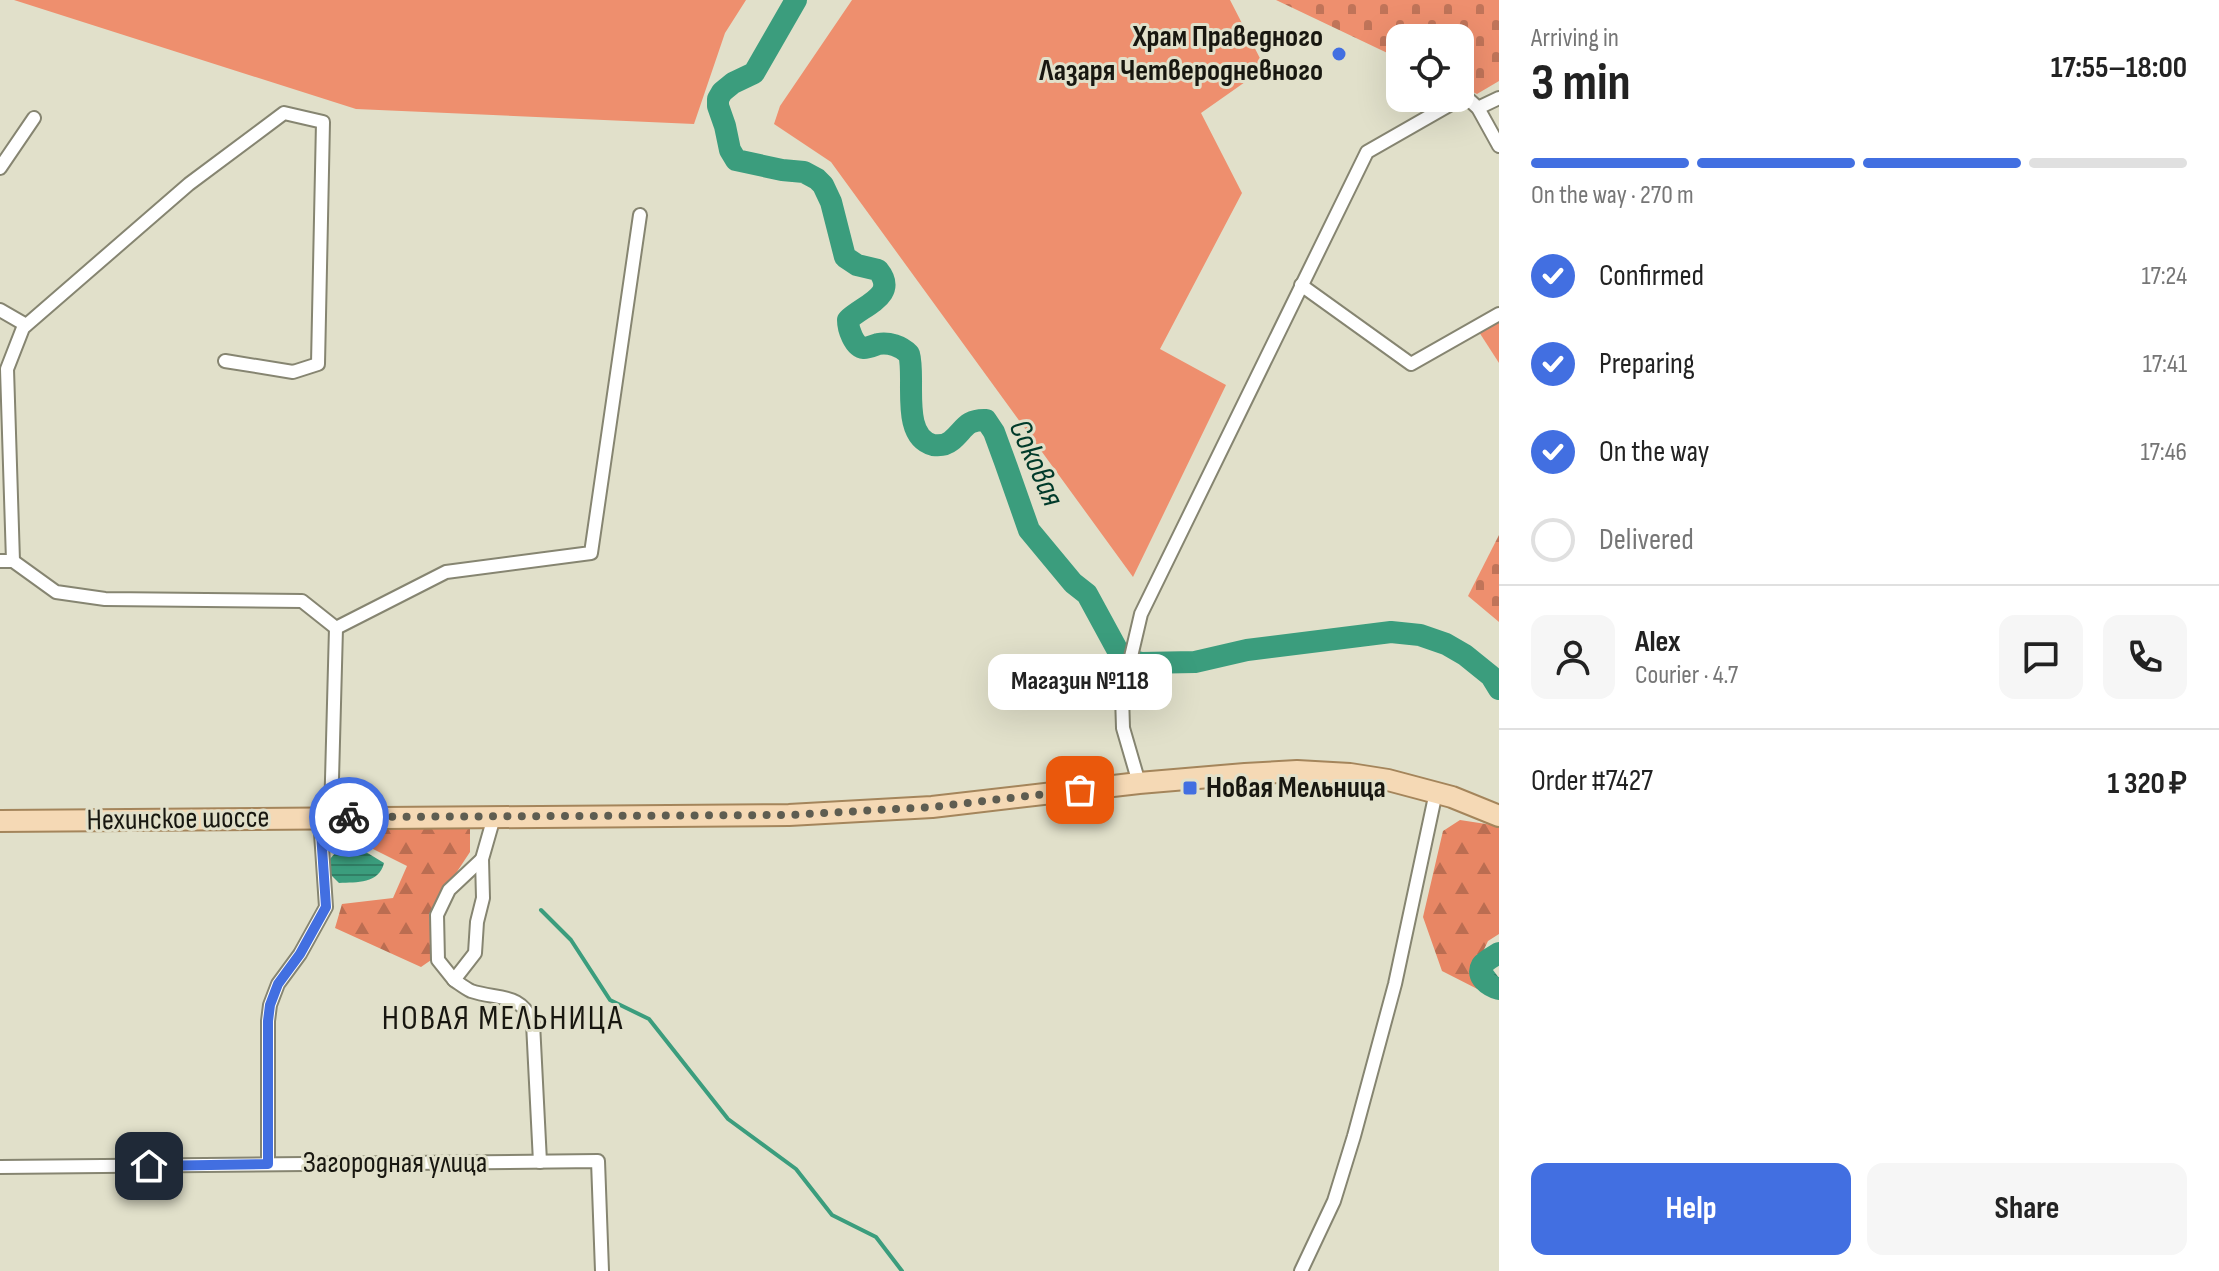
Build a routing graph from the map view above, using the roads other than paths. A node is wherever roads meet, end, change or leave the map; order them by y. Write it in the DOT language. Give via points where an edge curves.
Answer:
graph roads {
  1 [pos="1499,98"];
  2 [pos="1478,108"];
  3 [pos="34,118"];
  4 [pos="1499,146"];
  5 [pos="0,168"];
  6 [pos="640,215"];
  7 [pos="1301,285"];
  8 [pos="0,310"];
  9 [pos="1499,314"];
  10 [pos="26,325"];
  11 [pos="225,361"];
  12 [pos="4,369"];
  13 [pos="6,561"];
  14 [pos="336,628"];
  15 [pos="1139,783"];
  16 [pos="1436,792"];
  17 [pos="1499,816"];
  18 [pos="494,817"];
  19 [pos="326,818"];
  20 [pos="0,821"];
  21 [pos="482,859"];
  22 [pos="454,980"];
  23 [pos="540,1162"];
  24 [pos="268,1164"];
  25 [pos="0,1167"];
  26 [pos="602,1271"];
  27 [pos="1301,1271"];
  1 -- 2 [label="street"];
  2 -- 4 [label="street"];
  2 -- 7 [label="street" via="1465,96 1367,152"];
  3 -- 5 [label="street"];
  6 -- 14 [label="street" via="591,553 446,572"];
  7 -- 9 [label="street" via="1411,364"];
  7 -- 15 [label="street" via="1141,614 1122,695 1123,728"];
  8 -- 10 [label="street"];
  10 -- 11 [label="street" via="189,184 284,113 323,122 318,364 293,372"];
  10 -- 12 [label="street"];
  12 -- 13 [label="street"];
  13 -- 14 [label="street" via="56,592 105,599 302,601"];
  14 -- 19 [label="street"];
  15 -- 16 [label="main road, Нехинское шоссе" via="1314,771 1368,776"];
  15 -- 18 [label="main road, Нехинское шоссе" via="883,811"];
  16 -- 17 [label="main road, Нехинское шоссе"];
  16 -- 27 [label="street" via="1395,984 1354,1136 1334,1201"];
  18 -- 19 [label="main road, Нехинское шоссе"];
  18 -- 21 [label="street"];
  19 -- 20 [label="main road, Нехинское шоссе"];
  19 -- 24 [label="street" via="326,907 278,984 269,1013"];
  21 -- 22 [label="street" via="475,953"];
  21 -- 22 [label="street" via="449,890 437,915 438,960"];
  22 -- 23 [label="street" via="468,990 517,1001 528,1012 533,1023"];
  23 -- 24 [label="street, Загородная улица"];
  23 -- 26 [label="street, Загородная улица" via="598,1161"];
  24 -- 25 [label="street, Загородная улица"];
}
